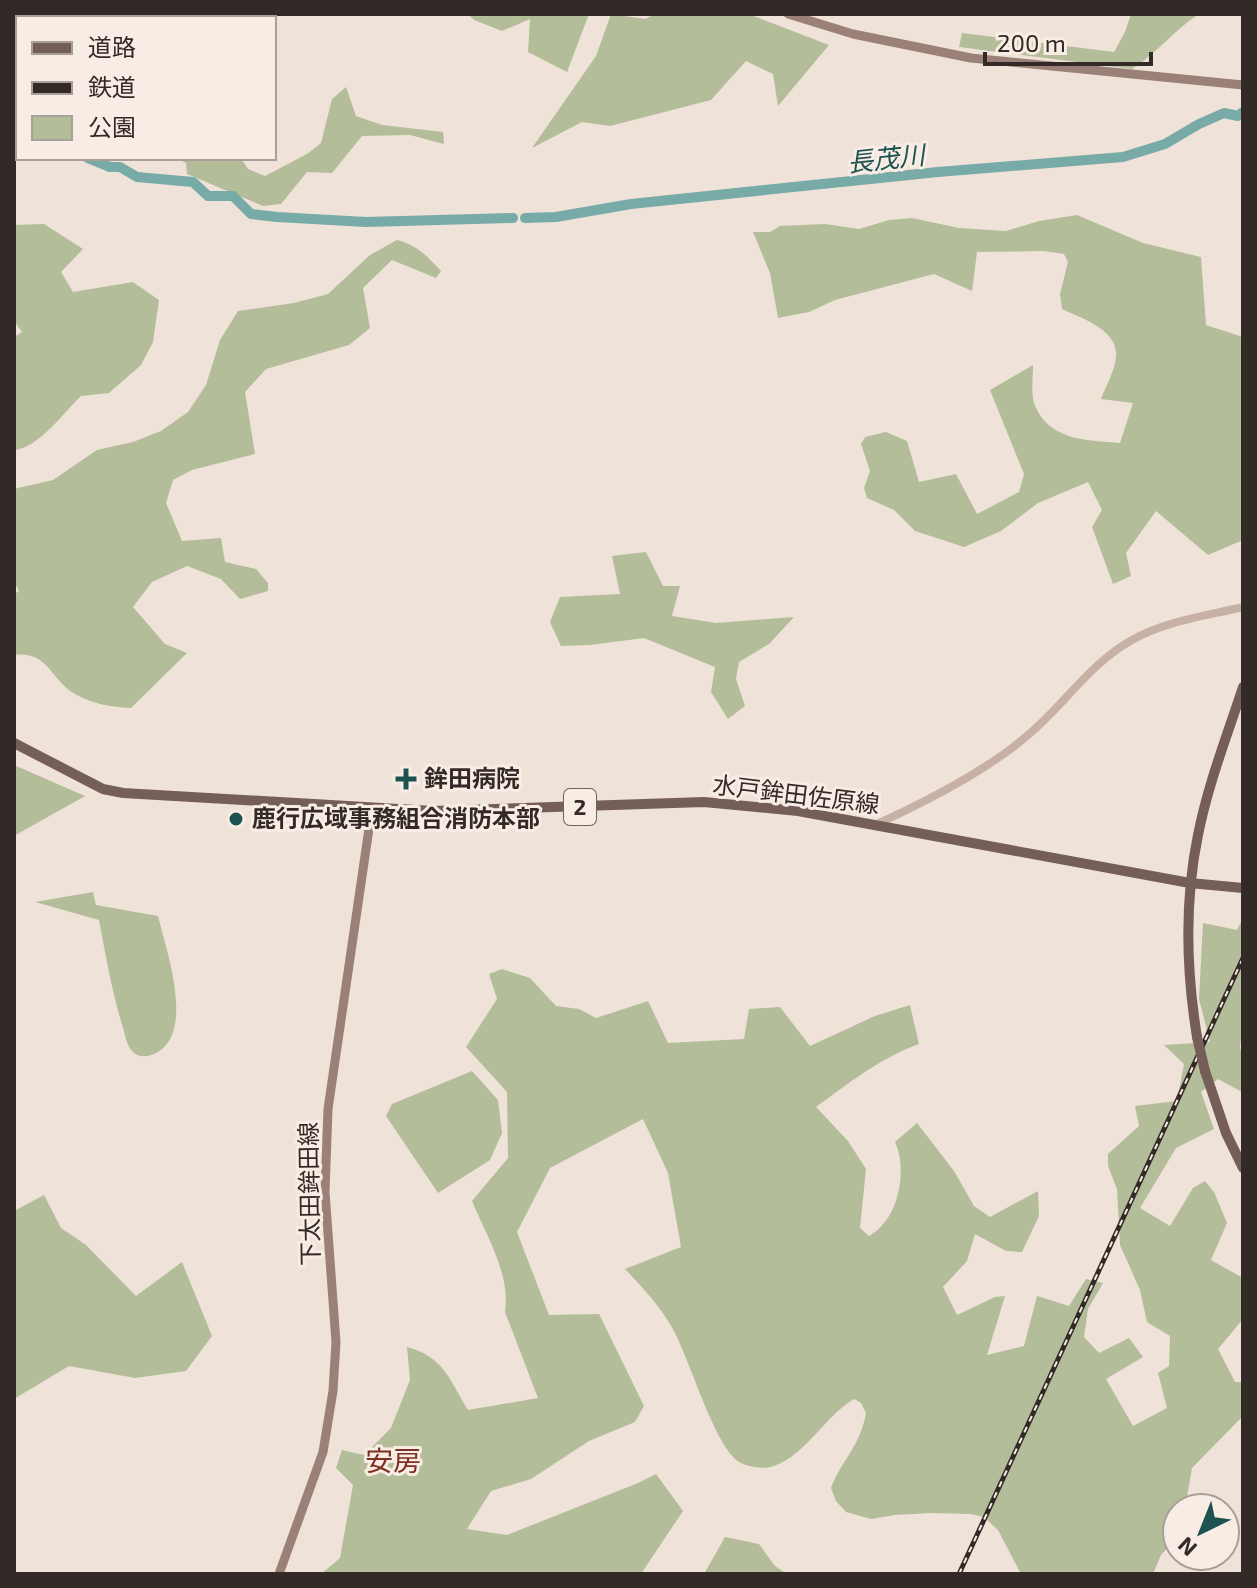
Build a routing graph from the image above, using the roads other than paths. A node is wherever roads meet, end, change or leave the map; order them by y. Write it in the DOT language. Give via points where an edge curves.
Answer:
graph roads {
  1 [pos="788,14"];
  2 [pos="1243,85"];
  3 [pos="1243,607"];
  4 [pos="1243,687"];
  5 [pos="14,743"];
  6 [pos="372,808"];
  7 [pos="875,825"];
  8 [pos="1190,883"];
  9 [pos="1243,888"];
  10 [pos="1243,1168"];
  11 [pos="279,1574"];
  1 -- 2 [label="main road" via="853,34 971,58"];
  3 -- 7 [label="street" via="1130,641 1092,669 1009,750"];
  4 -- 8 [label="main road" via="1205,806"];
  5 -- 6 [label="main road, 水戸鉾田佐原線 / 2" via="112,792"];
  6 -- 7 [label="main road, 水戸鉾田佐原線 / 2" via="443,811 704,802"];
  6 -- 11 [label="main road, 下太田鉾田線" via="327,1124 326,1230 336,1342 333,1391 323,1452"];
  7 -- 8 [label="main road, 水戸鉾田佐原線 / 2"];
  8 -- 9 [label="main road, 水戸鉾田佐原線 / 2"];
  8 -- 10 [label="main road, bridge" via="1187,938 1197,1037 1226,1133"];
}
